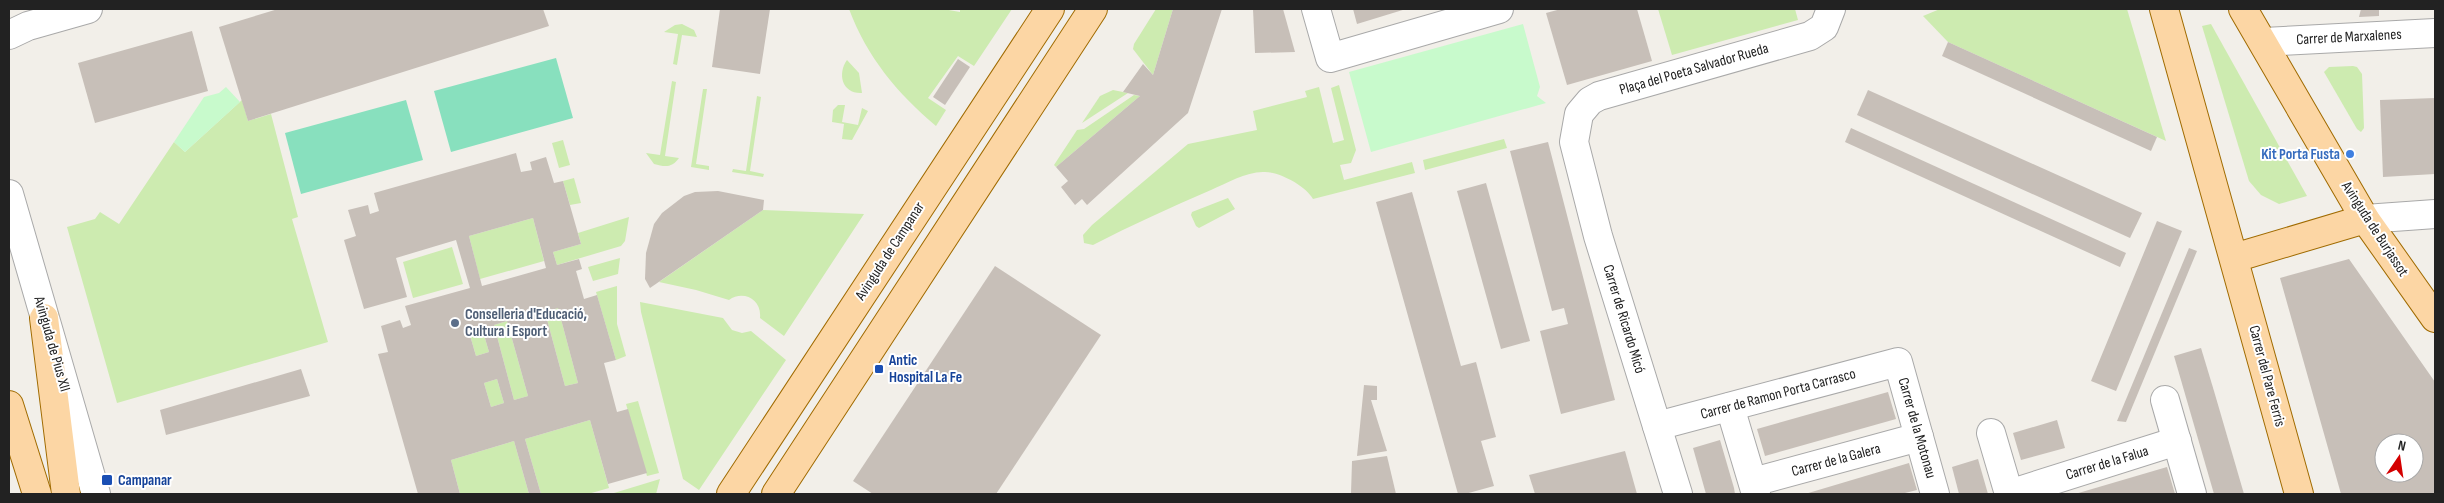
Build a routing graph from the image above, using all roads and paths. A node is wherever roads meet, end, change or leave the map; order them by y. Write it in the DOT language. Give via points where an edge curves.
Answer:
graph roads {
  1 [pos="88,9"];
  2 [pos="1050,9"];
  3 [pos="1092,9"];
  4 [pos="1316,9"];
  5 [pos="1499,9"];
  6 [pos="1830,9"];
  7 [pos="2164,9"];
  8 [pos="2244,9"];
  9 [pos="20,23"];
  10 [pos="2435,32"];
  11 [pos="2264,42"];
  12 [pos="1574,142"];
  13 [pos="9,194"];
  14 [pos="916,212"];
  15 [pos="2435,214"];
  16 [pos="2365,219"];
  17 [pos="946,233"];
  18 [pos="2234,258"];
  19 [pos="863,294"];
  20 [pos="902,299"];
  21 [pos="44,318"];
  22 [pos="2435,318"];
  23 [pos="881,333"];
  24 [pos="1898,362"];
  25 [pos="2165,400"];
  26 [pos="9,405"];
  27 [pos="1730,407"];
  28 [pos="1657,426"];
  29 [pos="1992,433"];
  30 [pos="1919,437"];
  31 [pos="2177,441"];
  32 [pos="1754,488"];
  33 [pos="37,494"];
  34 [pos="66,494"];
  35 [pos="96,494"];
  36 [pos="731,494"];
  37 [pos="776,494"];
  38 [pos="1678,494"];
  39 [pos="1935,494"];
  40 [pos="2009,494"];
  41 [pos="2192,494"];
  42 [pos="2299,494"];
  1 -- 9 [label="street"];
  2 -- 14 [label="main road, Avinguda de Campanar"];
  3 -- 17 [label="main road"];
  4 -- 5 [label="street" via="1330,58"];
  6 -- 12 [label="street, Plaça del Poeta Salvador Rueda" via="1824,27 1810,36 1590,101 1579,114"];
  7 -- 18 [label="main road"];
  8 -- 11 [label="main road, Avinguda de Burjassot"];
  10 -- 11 [label="street, Carrer de Marxalenes"];
  11 -- 16 [label="main road, Avinguda de Burjassot"];
  12 -- 28 [label="street, Carrer de Ricardo Micó" via="1598,236"];
  13 -- 21 [label="street, Avinguda de Pius XII"];
  14 -- 17 [label="main road" via="933,205 944,210 949,221"];
  14 -- 19 [label="main road, Avinguda de Campanar"];
  15 -- 16 [label="street"];
  16 -- 18 [label="main road"];
  16 -- 22 [label="main road, Avinguda de Burjassot"];
  17 -- 20 [label="main road"];
  18 -- 42 [label="main road, Carrer del Pare Ferris"];
  19 -- 20 [label="main road" via="879,292"];
  19 -- 23 [label="main road" via="863,311"];
  19 -- 36 [label="main road, Avinguda de Campanar"];
  20 -- 23 [label="main road"];
  21 -- 34 [label="main road"];
  21 -- 35 [label="street, Avinguda de Pius XII"];
  23 -- 37 [label="main road"];
  24 -- 27 [label="street, Carrer de Ramon Porta Carrasco"];
  24 -- 30 [label="street, Carrer de la Motonau"];
  25 -- 31 [label="street"];
  26 -- 33 [label="main road"];
  27 -- 28 [label="street, Carrer de Ramon Porta Carrasco"];
  27 -- 32 [label="street"];
  28 -- 38 [label="street, Carrer de Ricardo Micó"];
  29 -- 40 [label="street"];
  30 -- 32 [label="street, Carrer de la Galera"];
  30 -- 39 [label="street, Carrer de la Motonau"];
  31 -- 40 [label="street, Carrer de la Falua"];
  31 -- 41 [label="street"];
}
